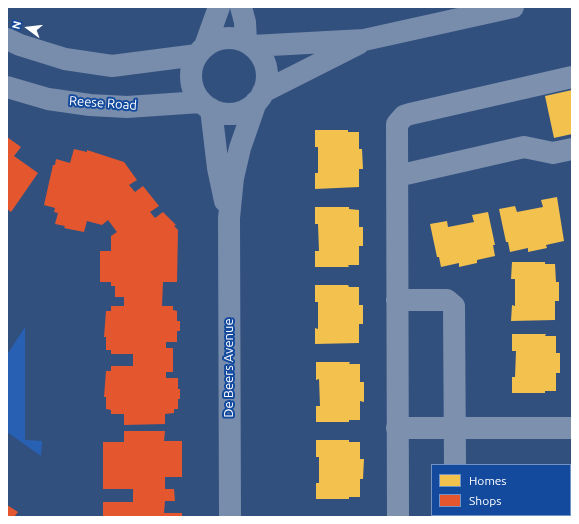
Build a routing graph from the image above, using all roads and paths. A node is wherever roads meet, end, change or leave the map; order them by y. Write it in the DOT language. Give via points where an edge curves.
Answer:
graph roads {
  1 [pos="219,7"];
  2 [pos="241,7"];
  3 [pos="513,7"];
  4 [pos="7,39"];
  5 [pos="364,40"];
  6 [pos="249,44"];
  7 [pos="201,50"];
  8 [pos="572,77"];
  9 [pos="7,87"];
  10 [pos="260,97"];
  11 [pos="206,106"];
  12 [pos="572,148"];
  13 [pos="397,176"];
  14 [pos="229,218"];
  15 [pos="397,300"];
  16 [pos="397,428"];
  17 [pos="455,428"];
  18 [pos="572,428"];
  19 [pos="455,464"];
  20 [pos="230,517"];
  21 [pos="398,517"];
  1 -- 7 [label="street"];
  2 -- 6 [label="street"];
  3 -- 5 [label="street"];
  4 -- 7 [label="street" via="65,59 112,66"];
  5 -- 6 [label="street"];
  5 -- 10 [label="street"];
  6 -- 7 [label="street" via="229,38 217,40"];
  6 -- 10 [label="street" via="261,55 266,67 266,80"];
  7 -- 11 [label="street" via="192,67 191,79 194,92"];
  8 -- 13 [label="street" via="404,116 397,124 396,130"];
  9 -- 11 [label="street, Reese Road" via="48,99 90,105"];
  10 -- 11 [label="street" via="246,109 235,113 222,114"];
  10 -- 14 [label="street, De Beers Avenue" via="240,148 233,178"];
  11 -- 14 [label="street, De Beers Avenue"];
  12 -- 13 [label="street" via="553,153 524,147"];
  13 -- 15 [label="street"];
  14 -- 20 [label="street, De Beers Avenue"];
  15 -- 16 [label="street"];
  15 -- 17 [label="street" via="447,300 454,306"];
  16 -- 17 [label="street"];
  16 -- 21 [label="street"];
  17 -- 18 [label="street"];
  17 -- 19 [label="street"];
}
